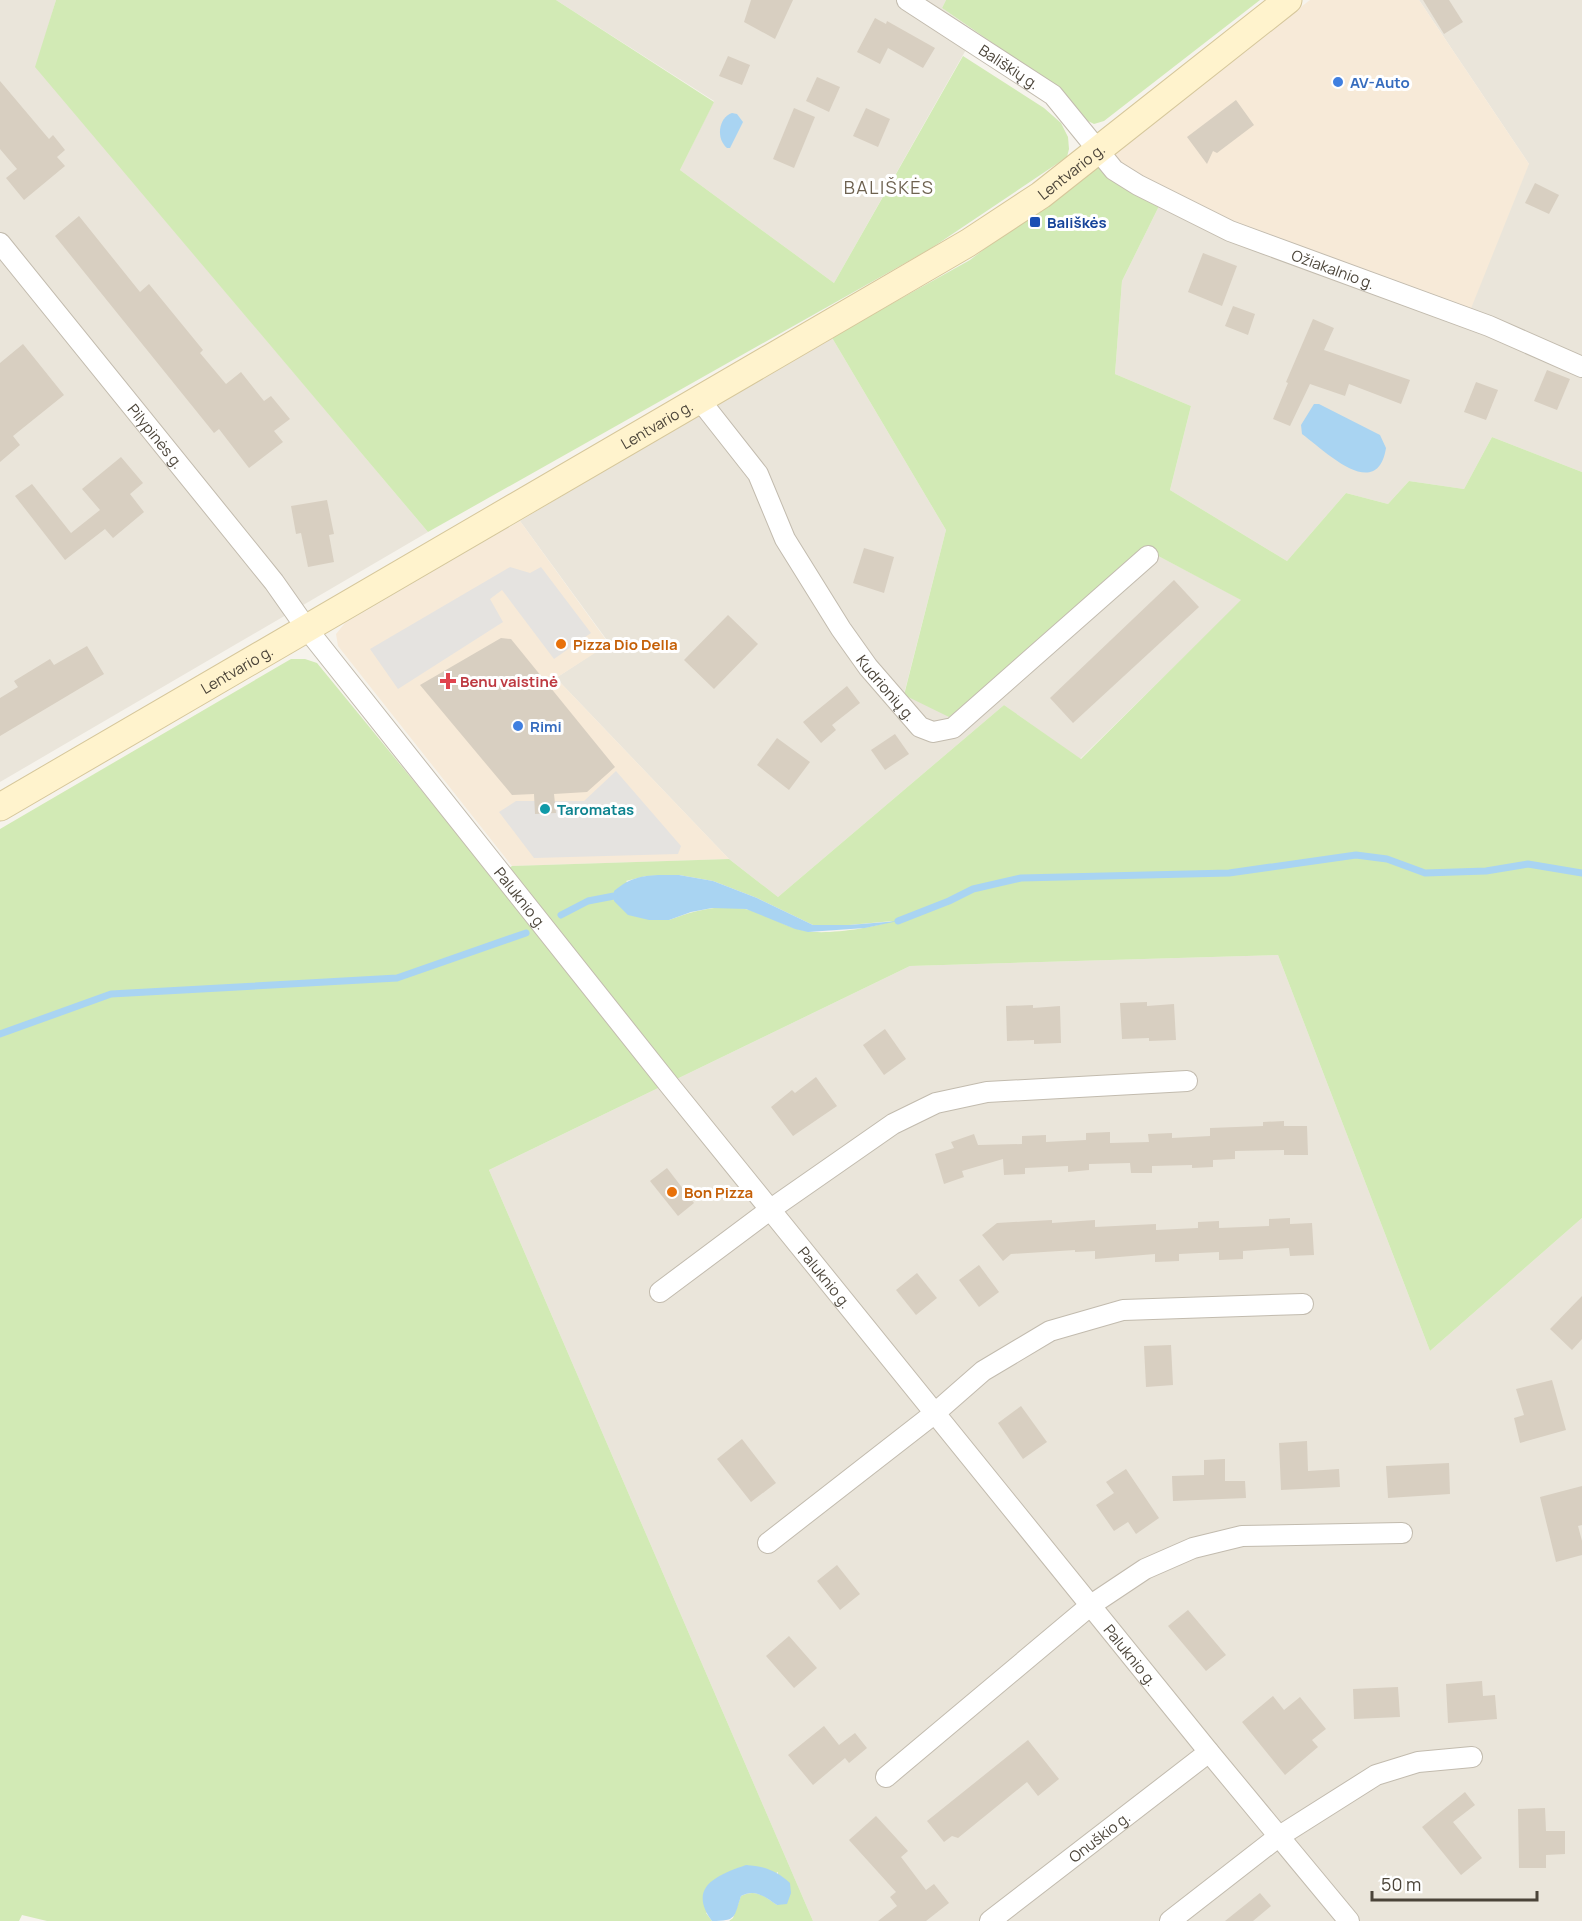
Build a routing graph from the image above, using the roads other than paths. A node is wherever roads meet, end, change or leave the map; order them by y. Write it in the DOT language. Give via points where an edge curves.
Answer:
graph roads {
  1 [pos="907,0"];
  2 [pos="1288,0"];
  3 [pos="1097,150"];
  4 [pos="0,243"];
  5 [pos="1582,367"];
  6 [pos="699,399"];
  7 [pos="1148,556"];
  8 [pos="307,629"];
  9 [pos="0,807"];
  10 [pos="1187,1081"];
  11 [pos="771,1209"];
  12 [pos="660,1292"];
  13 [pos="1303,1304"];
  14 [pos="935,1413"];
  15 [pos="1402,1533"];
  16 [pos="768,1543"];
  17 [pos="1091,1605"];
  18 [pos="1209,1752"];
  19 [pos="1472,1757"];
  20 [pos="886,1777"];
  21 [pos="1278,1837"];
  22 [pos="990,1921"];
  23 [pos="1170,1921"];
  24 [pos="1349,1921"];
  1 -- 3 [label="street, Bališkių g." via="1053,95"];
  2 -- 3 [label="main road, Lentvario g."];
  3 -- 5 [label="street, Ožiakalnio g." via="1114,170 1138,185 1230,231 1488,326"];
  3 -- 6 [label="main road, Lentvario g." via="1041,195 968,243"];
  4 -- 8 [label="street, Pilypinės g." via="274,582"];
  6 -- 7 [label="street, Kudrionių g." via="758,474 785,539 841,629 920,727 933,732 953,728"];
  6 -- 8 [label="main road, Lentvario g."];
  8 -- 9 [label="main road, Lentvario g."];
  8 -- 11 [label="street, Paluknio g."];
  10 -- 11 [label="street" via="987,1092 936,1103 893,1124"];
  11 -- 12 [label="street"];
  11 -- 14 [label="street, Paluknio g."];
  13 -- 14 [label="street" via="1123,1310 1050,1331 983,1371"];
  14 -- 16 [label="street"];
  14 -- 17 [label="street, Paluknio g."];
  15 -- 17 [label="street" via="1242,1536 1193,1548 1145,1569"];
  17 -- 18 [label="street, Paluknio g."];
  17 -- 20 [label="street"];
  18 -- 21 [label="street, Paluknio g."];
  18 -- 22 [label="street, Onuškio g."];
  19 -- 21 [label="street" via="1418,1762 1376,1775"];
  21 -- 23 [label="street"];
  21 -- 24 [label="street, Paluknio g."];
}
